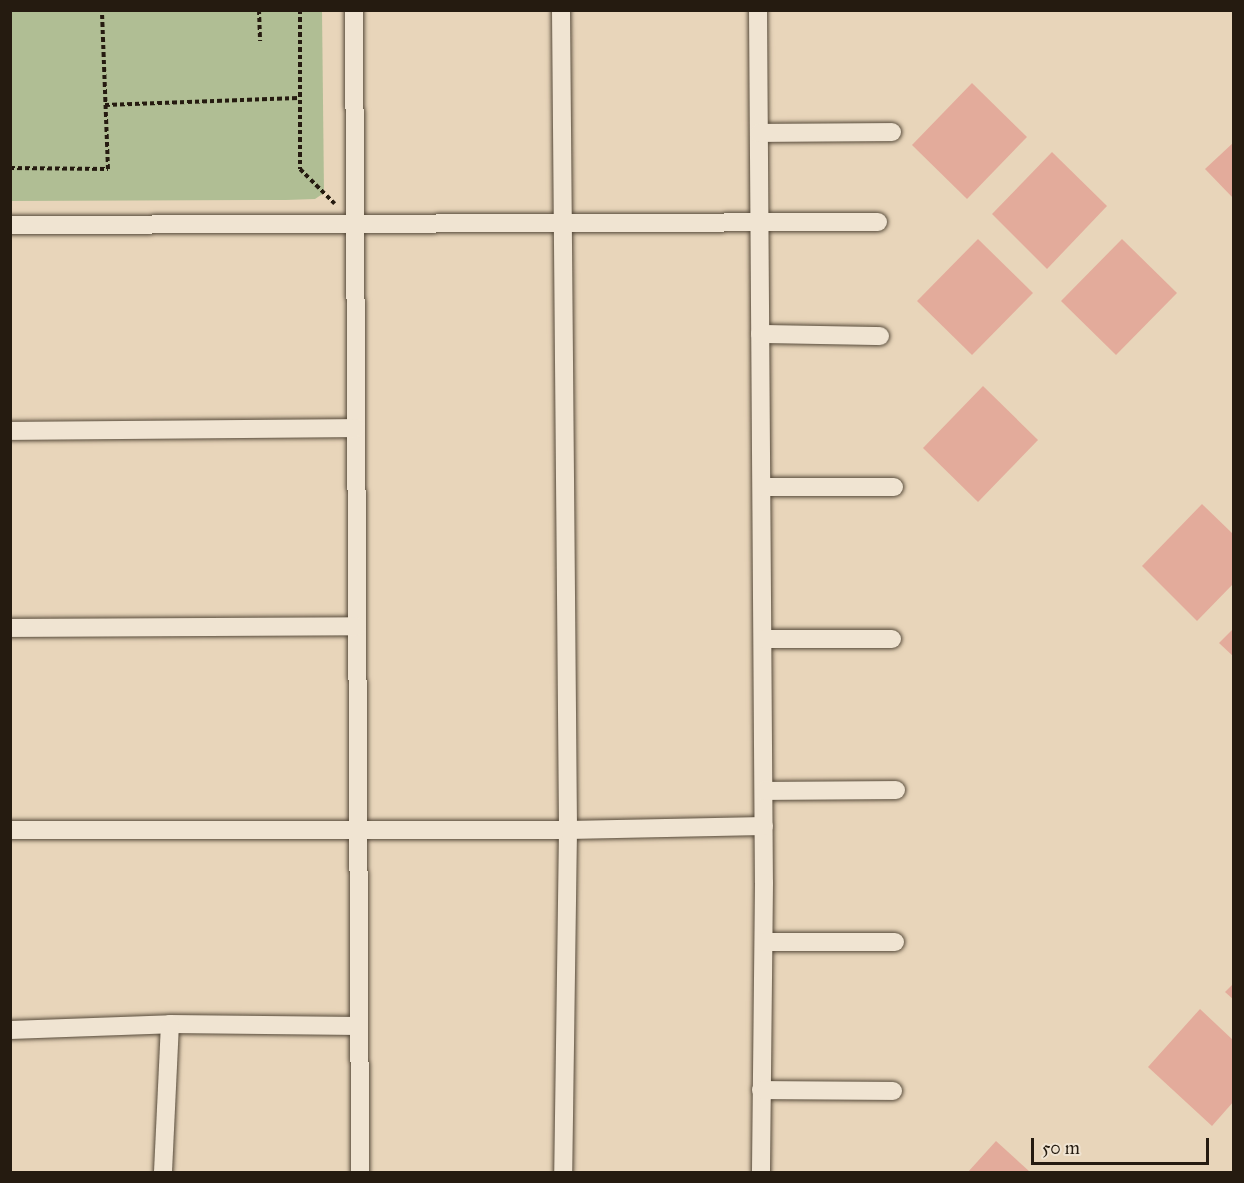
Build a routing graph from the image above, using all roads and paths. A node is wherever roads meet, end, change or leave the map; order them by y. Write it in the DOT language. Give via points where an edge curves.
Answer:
graph roads {
  1 [pos="102,10"];
  2 [pos="259,10"];
  3 [pos="300,10"];
  4 [pos="354,10"];
  5 [pos="561,10"];
  6 [pos="758,10"];
  7 [pos="260,40"];
  8 [pos="299,98"];
  9 [pos="105,105"];
  10 [pos="892,132"];
  11 [pos="759,133"];
  12 [pos="10,168"];
  13 [pos="760,222"];
  14 [pos="878,222"];
  15 [pos="355,223"];
  16 [pos="562,223"];
  17 [pos="10,225"];
  18 [pos="760,334"];
  19 [pos="880,336"];
  20 [pos="356,428"];
  21 [pos="10,431"];
  22 [pos="762,487"];
  23 [pos="894,487"];
  24 [pos="357,626"];
  25 [pos="10,628"];
  26 [pos="763,639"];
  27 [pos="892,639"];
  28 [pos="896,790"];
  29 [pos="764,791"];
  30 [pos="764,826"];
  31 [pos="358,828"];
  32 [pos="10,830"];
  33 [pos="568,830"];
  34 [pos="764,942"];
  35 [pos="895,942"];
  36 [pos="170,1024"];
  37 [pos="359,1026"];
  38 [pos="10,1030"];
  39 [pos="761,1090"];
  40 [pos="893,1091"];
  41 [pos="163,1173"];
  42 [pos="360,1173"];
  43 [pos="563,1173"];
  44 [pos="761,1173"];
  1 -- 9 [label="path"];
  2 -- 7 [label="path"];
  3 -- 8 [label="path"];
  4 -- 15 [label="street"];
  5 -- 16 [label="street"];
  6 -- 11 [label="street"];
  8 -- 9 [label="path"];
  8 -- 15 [label="path" via="300,169"];
  9 -- 12 [label="path" via="108,169"];
  10 -- 11 [label="street"];
  11 -- 13 [label="street"];
  13 -- 14 [label="street"];
  13 -- 16 [label="street"];
  13 -- 18 [label="street"];
  15 -- 16 [label="street"];
  15 -- 17 [label="street"];
  15 -- 20 [label="street"];
  16 -- 33 [label="street"];
  18 -- 19 [label="street"];
  18 -- 22 [label="street"];
  20 -- 21 [label="street"];
  20 -- 24 [label="street"];
  22 -- 23 [label="street"];
  22 -- 26 [label="street"];
  24 -- 25 [label="street"];
  24 -- 31 [label="street"];
  26 -- 27 [label="street"];
  26 -- 29 [label="street"];
  28 -- 29 [label="street"];
  29 -- 30 [label="street"];
  30 -- 33 [label="street"];
  30 -- 34 [label="street"];
  31 -- 32 [label="street"];
  31 -- 33 [label="street"];
  31 -- 37 [label="street"];
  33 -- 43 [label="street"];
  34 -- 35 [label="street"];
  34 -- 39 [label="street"];
  36 -- 37 [label="street"];
  36 -- 38 [label="street"];
  36 -- 41 [label="street"];
  37 -- 42 [label="street"];
  39 -- 40 [label="street"];
  39 -- 44 [label="street"];
}
